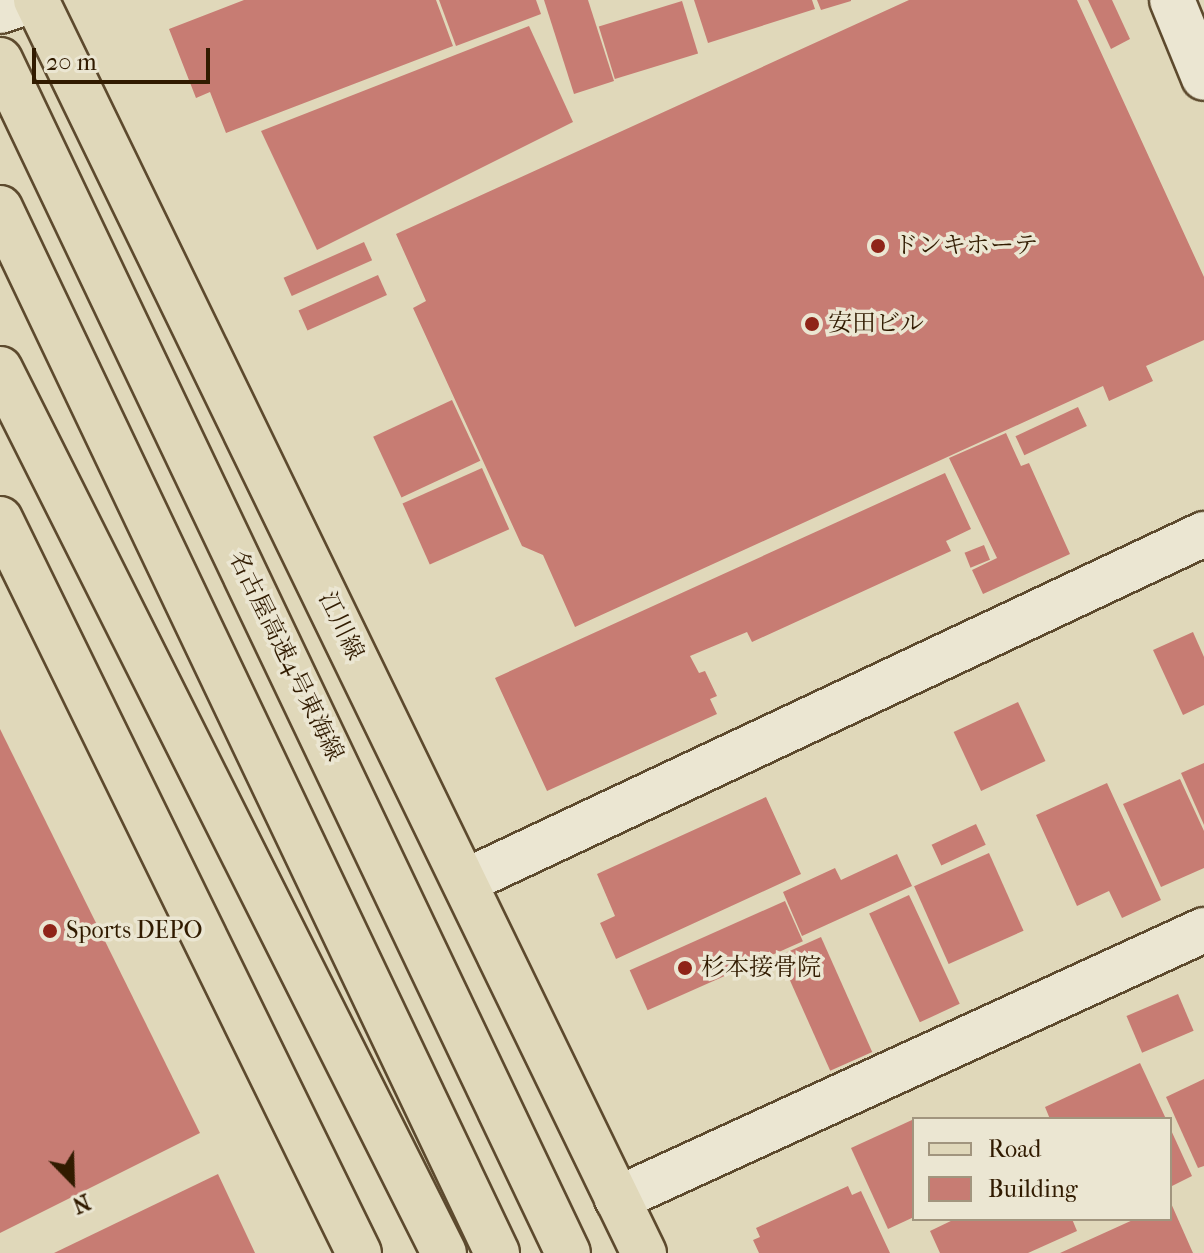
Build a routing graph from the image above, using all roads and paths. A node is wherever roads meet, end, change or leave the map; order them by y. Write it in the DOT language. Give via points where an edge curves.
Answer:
graph roads {
  1 [pos="35,0"];
  2 [pos="1172,0"];
  3 [pos="0,11"];
  4 [pos="0,60"];
  5 [pos="1204,78"];
  6 [pos="0,208"];
  7 [pos="0,369"];
  8 [pos="0,519"];
  9 [pos="1204,534"];
  10 [pos="466,881"];
  11 [pos="1204,930"];
  12 [pos="617,1199"];
  13 [pos="359,1253"];
  14 [pos="444,1253"];
  15 [pos="497,1253"];
  16 [pos="568,1253"];
  17 [pos="644,1253"];
  1 -- 3 [label="street"];
  1 -- 10 [label="main road, 江川線"];
  2 -- 5 [label="street"];
  4 -- 16 [label="main road, 名古屋高速4号東海線"];
  6 -- 15 [label="main road"];
  7 -- 14 [label="main road"];
  8 -- 13 [label="main road"];
  9 -- 10 [label="street"];
  10 -- 12 [label="main road, 江川線"];
  11 -- 12 [label="street"];
  12 -- 17 [label="main road, 江川線"];
}
